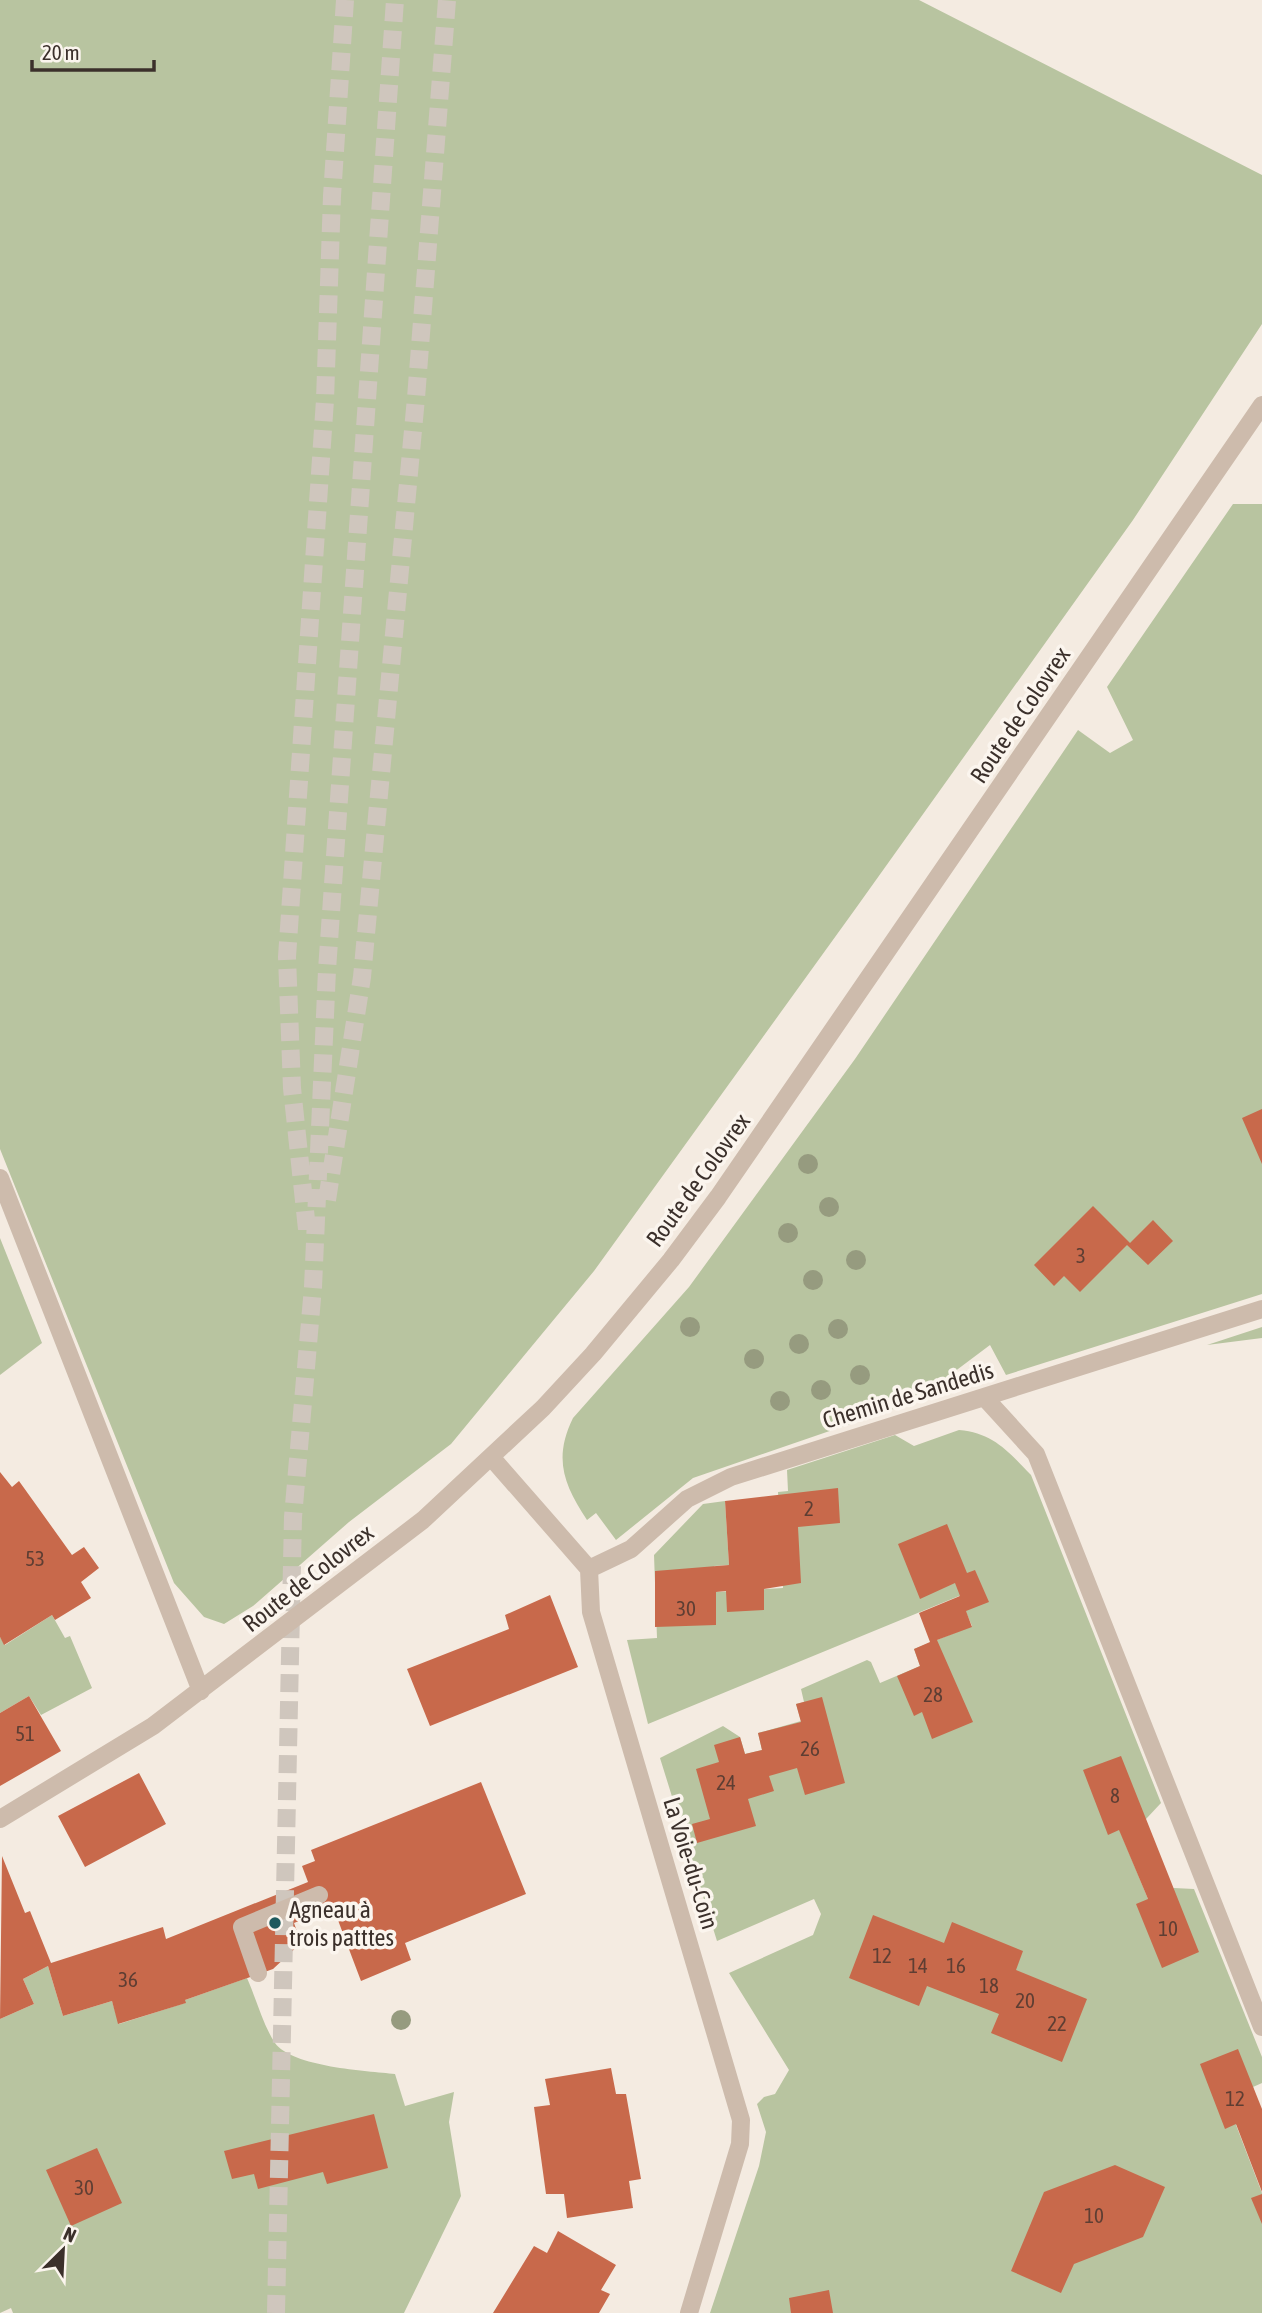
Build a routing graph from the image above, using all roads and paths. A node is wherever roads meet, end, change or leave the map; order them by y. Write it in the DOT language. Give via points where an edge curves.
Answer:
graph roads {
  1 [pos="1262,405"];
  2 [pos="0,1178"];
  3 [pos="1262,1309"];
  4 [pos="985,1398"];
  5 [pos="491,1457"];
  6 [pos="589,1569"];
  7 [pos="201,1690"];
  8 [pos="0,1819"];
  9 [pos="319,1895"];
  10 [pos="258,1973"];
  11 [pos="1262,2027"];
  12 [pos="689,2313"];
  1 -- 5 [label="street, Route de Colovrex" via="679,1250 584,1363"];
  2 -- 7 [label="street"];
  3 -- 4 [label="street, Chemin de Sandedis"];
  4 -- 6 [label="street, Chemin de Sandedis" via="731,1477 687,1499 631,1549"];
  4 -- 11 [label="street" via="1036,1454"];
  5 -- 6 [label="street"];
  5 -- 7 [label="street, Route de Colovrex" via="423,1520"];
  6 -- 12 [label="street, La Voie-du-Coin" via="591,1612 741,2120 740,2144"];
  7 -- 8 [label="street, Route de Colovrex" via="120,1748"];
  9 -- 10 [label="street, bridge" via="242,1927"];
}
